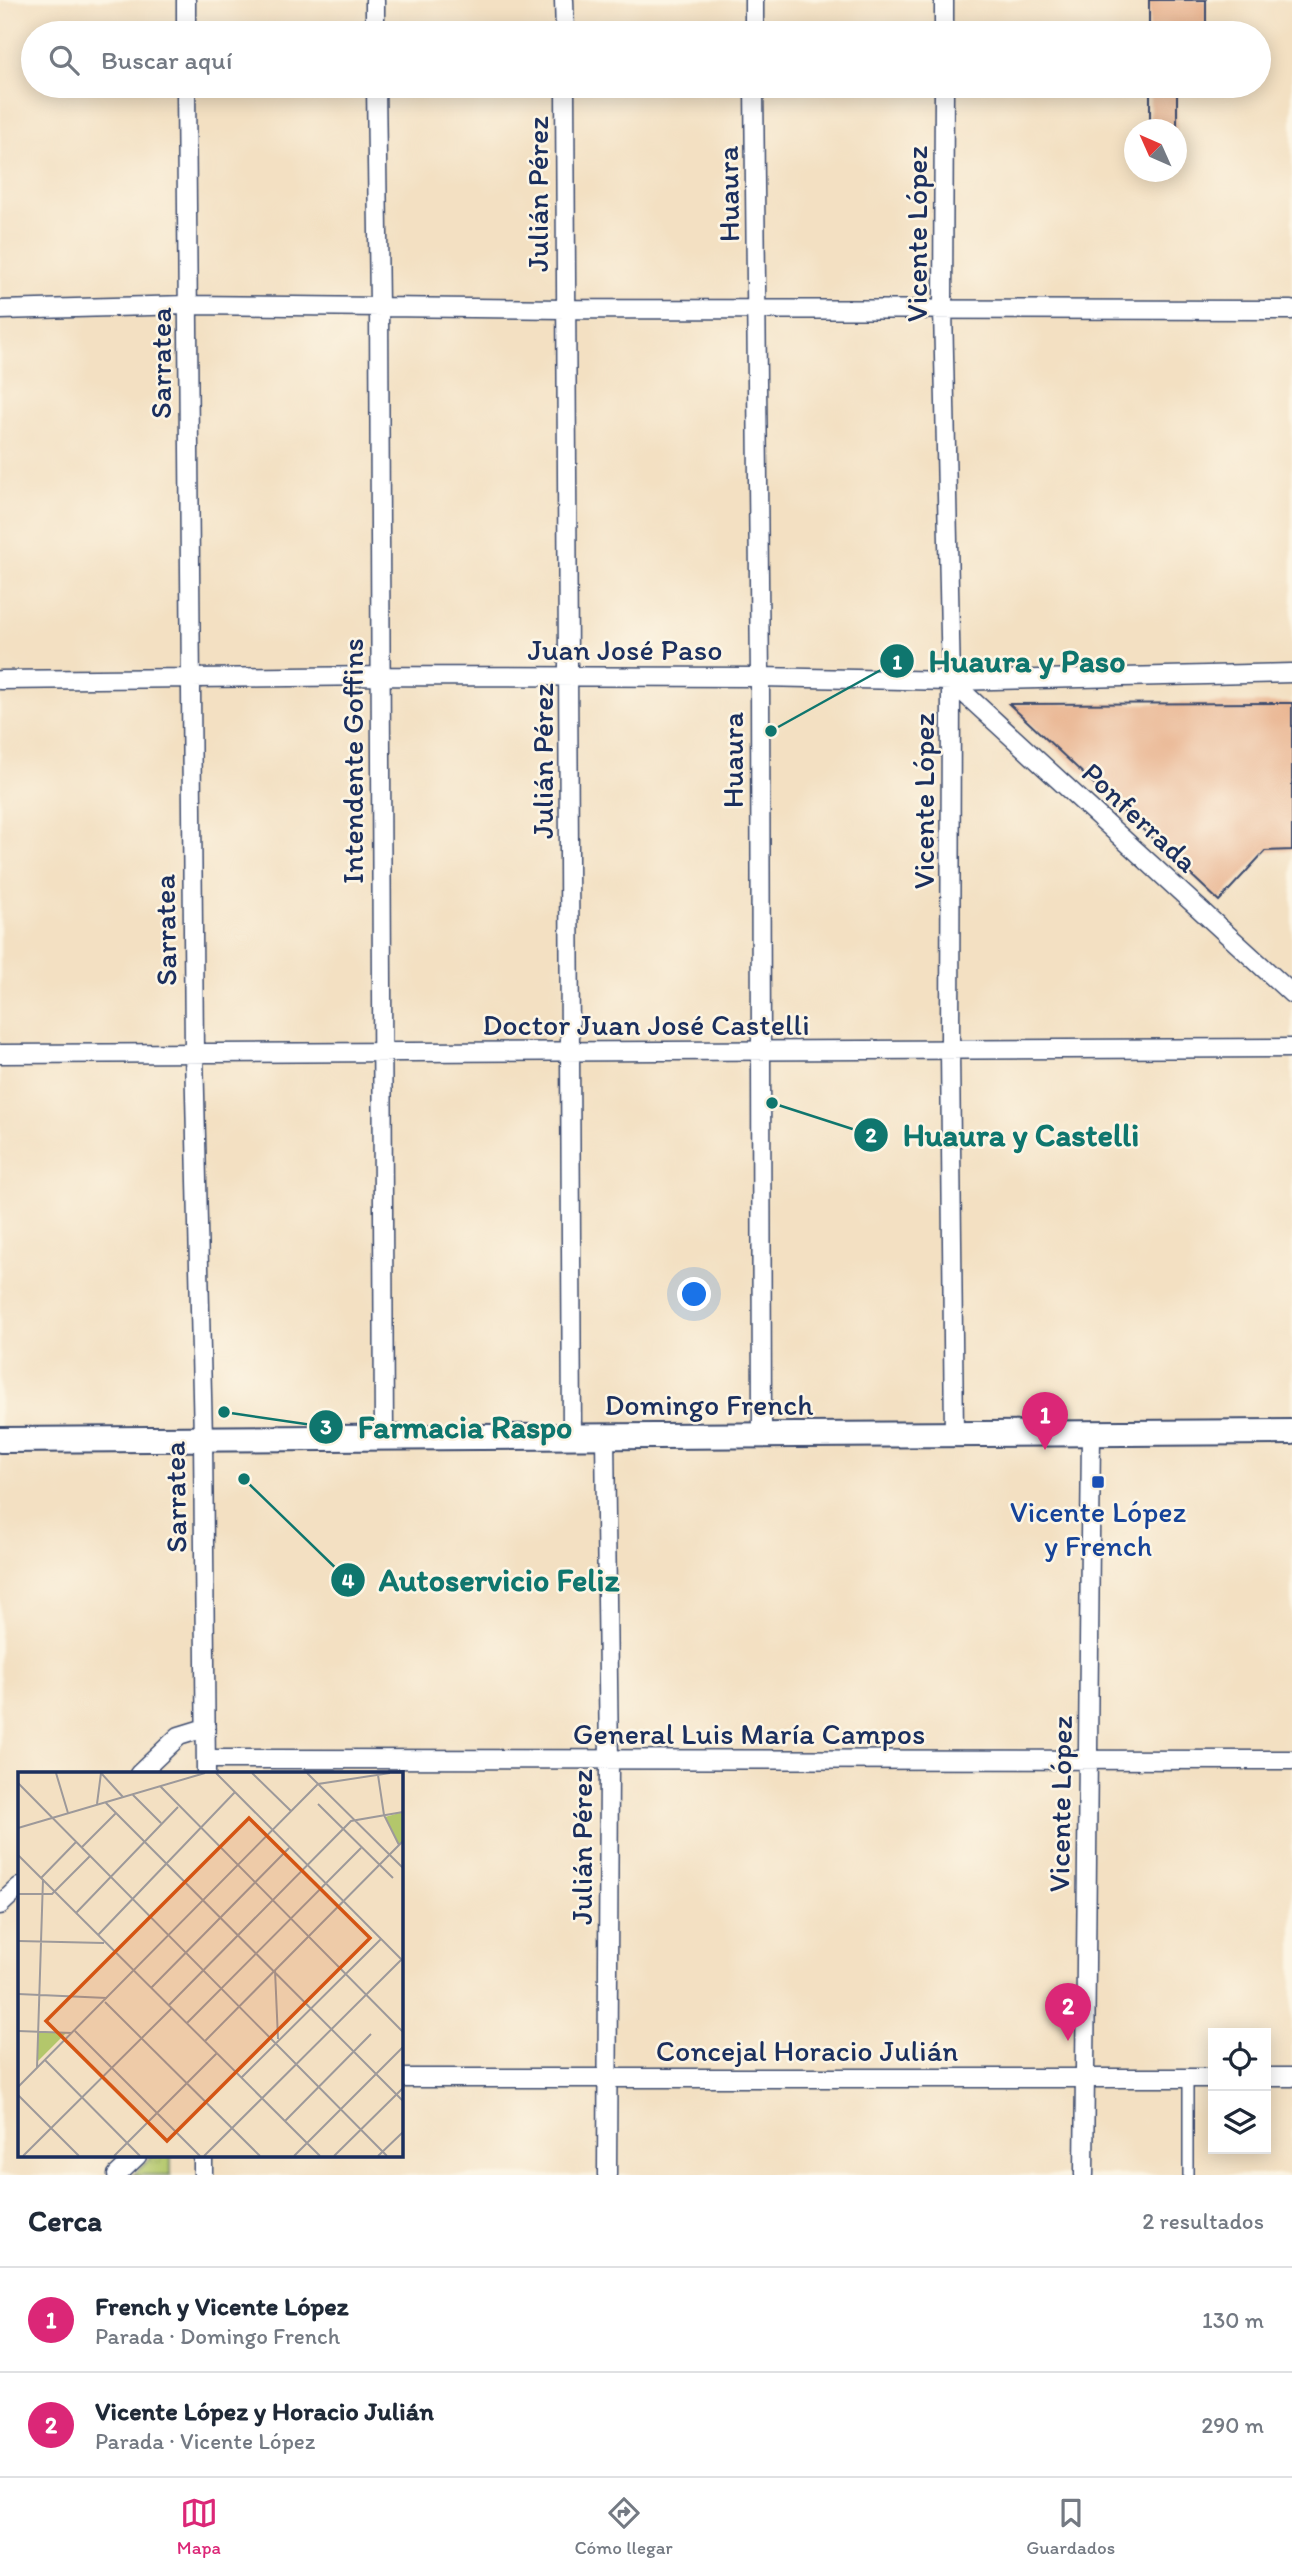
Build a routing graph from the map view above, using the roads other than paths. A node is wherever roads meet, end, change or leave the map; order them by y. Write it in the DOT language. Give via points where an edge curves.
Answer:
graph roads {
  1 [pos="186,0"];
  2 [pos="375,0"];
  3 [pos="564,0"];
  4 [pos="754,0"];
  5 [pos="944,0"];
  6 [pos="186,21"];
  7 [pos="375,21"];
  8 [pos="565,21"];
  9 [pos="754,21"];
  10 [pos="944,21"];
  11 [pos="186,98"];
  12 [pos="376,98"];
  13 [pos="565,98"];
  14 [pos="754,98"];
  15 [pos="944,98"];
  16 [pos="188,305"];
  17 [pos="379,306"];
  18 [pos="757,308"];
  19 [pos="565,309"];
  20 [pos="0,310"];
  21 [pos="943,310"];
  22 [pos="1292,310"];
  23 [pos="1292,673"];
  24 [pos="380,676"];
  25 [pos="760,677"];
  26 [pos="190,678"];
  27 [pos="569,678"];
  28 [pos="0,681"];
  29 [pos="951,681"];
  30 [pos="1292,994"];
  31 [pos="1292,1048"];
  32 [pos="950,1051"];
  33 [pos="194,1052"];
  34 [pos="381,1052"];
  35 [pos="760,1052"];
  36 [pos="571,1053"];
  37 [pos="0,1054"];
  38 [pos="1292,1432"];
  39 [pos="954,1433"];
  40 [pos="1091,1434"];
  41 [pos="762,1435"];
  42 [pos="572,1436"];
  43 [pos="605,1436"];
  44 [pos="384,1437"];
  45 [pos="203,1438"];
  46 [pos="0,1440"];
  47 [pos="205,1728"];
  48 [pos="1292,1760"];
  49 [pos="609,1761"];
  50 [pos="1089,1762"];
  51 [pos="206,1767"];
  52 [pos="140,1772"];
  53 [pos="18,1888"];
  54 [pos="0,1905"];
  55 [pos="1271,2077"];
  56 [pos="1292,2077"];
  57 [pos="402,2078"];
  58 [pos="1083,2078"];
  59 [pos="1188,2078"];
  60 [pos="1208,2078"];
  61 [pos="608,2079"];
  62 [pos="135,2158"];
  63 [pos="117,2175"];
  64 [pos="607,2175"];
  65 [pos="1084,2175"];
  66 [pos="1188,2175"];
  1 -- 6 [label="street"];
  2 -- 7 [label="street"];
  3 -- 8 [label="street"];
  4 -- 9 [label="street"];
  5 -- 10 [label="street"];
  11 -- 16 [label="street, Sarratea"];
  12 -- 17 [label="street, Intendente Goffins"];
  13 -- 19 [label="street, Julián Pérez"];
  14 -- 18 [label="street, Huaura"];
  15 -- 21 [label="street, Vicente López"];
  16 -- 17 [label="street"];
  16 -- 20 [label="street"];
  16 -- 26 [label="street, Sarratea"];
  17 -- 19 [label="street"];
  17 -- 24 [label="street, Intendente Goffins"];
  18 -- 19 [label="street"];
  18 -- 21 [label="street"];
  18 -- 25 [label="street, Huaura"];
  19 -- 27 [label="street, Julián Pérez"];
  21 -- 22 [label="street"];
  21 -- 29 [label="street, Vicente López"];
  23 -- 29 [label="street, Juan José Paso"];
  24 -- 26 [label="street, Juan José Paso"];
  24 -- 27 [label="street, Juan José Paso"];
  24 -- 34 [label="street, Intendente Goffins"];
  25 -- 27 [label="street, Juan José Paso"];
  25 -- 29 [label="street, Juan José Paso"];
  25 -- 35 [label="street, Huaura"];
  26 -- 28 [label="street, Juan José Paso"];
  26 -- 33 [label="street, Sarratea"];
  27 -- 36 [label="street, Julián Pérez"];
  29 -- 30 [label="street, Ponferrada"];
  29 -- 32 [label="street, Vicente López"];
  31 -- 32 [label="street, Doctor Juan José Castelli"];
  32 -- 35 [label="street, Doctor Juan José Castelli"];
  32 -- 39 [label="street, Vicente López"];
  33 -- 34 [label="street, Doctor Juan José Castelli"];
  33 -- 37 [label="street, Doctor Juan José Castelli"];
  33 -- 45 [label="street, Sarratea"];
  34 -- 36 [label="street, Doctor Juan José Castelli"];
  34 -- 44 [label="street, Intendente Goffins"];
  35 -- 36 [label="street, Doctor Juan José Castelli"];
  35 -- 41 [label="street, Huaura"];
  36 -- 42 [label="street, Julián Pérez"];
  38 -- 40 [label="street, Domingo French"];
  39 -- 40 [label="street, Domingo French"];
  39 -- 41 [label="street, Domingo French"];
  40 -- 50 [label="street, Vicente López"];
  41 -- 43 [label="street, Domingo French"];
  42 -- 43 [label="street, Domingo French"];
  42 -- 44 [label="street, Domingo French"];
  43 -- 49 [label="street, Julián Pérez"];
  44 -- 45 [label="street, Domingo French"];
  45 -- 46 [label="street, Domingo French"];
  45 -- 47 [label="street, Sarratea"];
  47 -- 51 [label="street, Sarratea"];
  47 -- 52 [label="street" via="179,1736"];
  48 -- 50 [label="street, General Luis María Campos"];
  49 -- 50 [label="street, General Luis María Campos"];
  49 -- 51 [label="street, General Luis María Campos"];
  49 -- 61 [label="street, Julián Pérez"];
  50 -- 58 [label="street, Vicente López"];
  53 -- 54 [label="street"];
  55 -- 56 [label="street"];
  57 -- 61 [label="street, Concejal Horacio Julián"];
  58 -- 59 [label="street, Concejal Horacio Julián"];
  58 -- 61 [label="street, Concejal Horacio Julián"];
  58 -- 65 [label="street, Vicente López"];
  59 -- 60 [label="street, Concejal Horacio Julián"];
  59 -- 66 [label="lane"];
  61 -- 64 [label="street, Julián Pérez"];
  62 -- 63 [label="street"];
}
